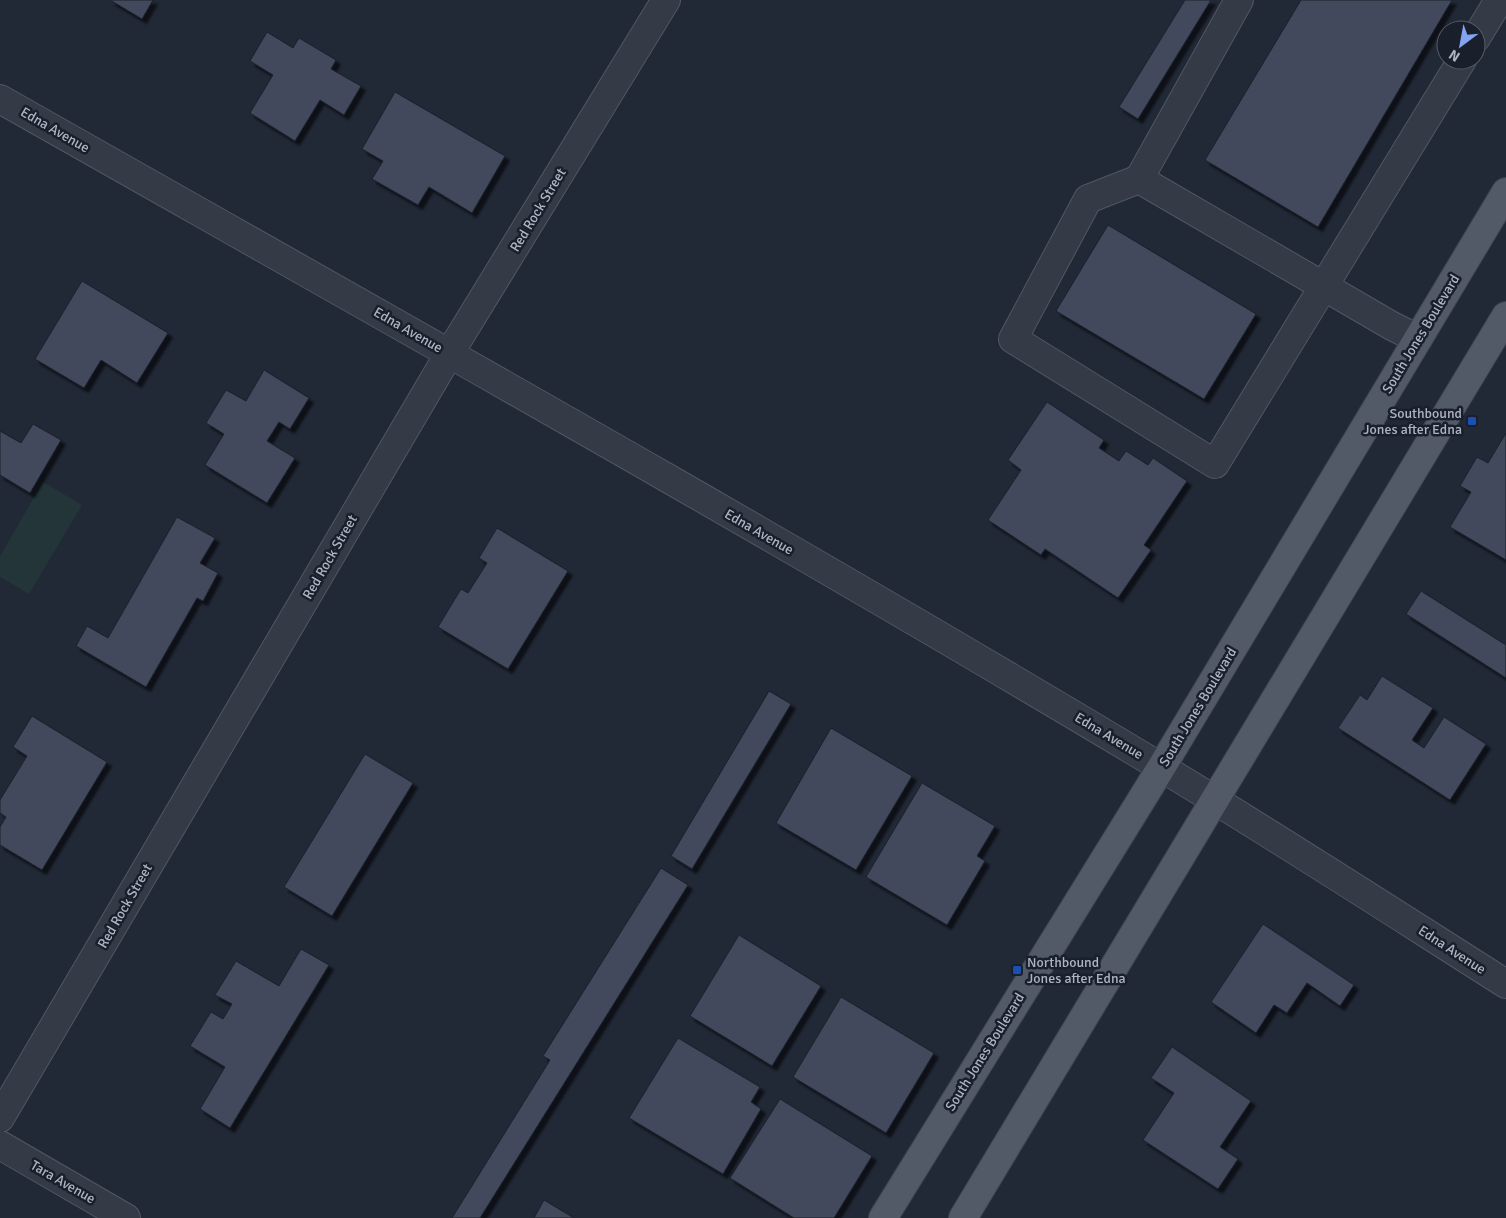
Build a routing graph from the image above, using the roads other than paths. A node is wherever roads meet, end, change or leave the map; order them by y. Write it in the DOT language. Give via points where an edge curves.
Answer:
graph roads {
  1 [pos="666,0"];
  2 [pos="1239,0"];
  3 [pos="1499,0"];
  4 [pos="1486,21"];
  5 [pos="1456,70"];
  6 [pos="0,98"];
  7 [pos="1139,179"];
  8 [pos="1506,192"];
  9 [pos="1325,287"];
  10 [pos="1506,316"];
  11 [pos="1418,339"];
  12 [pos="450,354"];
  13 [pos="1161,768"];
  14 [pos="1214,800"];
  15 [pos="1506,984"];
  16 [pos="0,1118"];
  17 [pos="0,1145"];
  18 [pos="126,1218"];
  19 [pos="883,1218"];
  20 [pos="963,1218"];
  1 -- 12 [label="street, Red Rock Street"];
  2 -- 7 [label="street"];
  3 -- 4 [label="street"];
  5 -- 9 [label="street"];
  6 -- 12 [label="street, Edna Avenue"];
  7 -- 9 [label="street"];
  7 -- 9 [label="street" via="1088,199 1013,339 1215,464"];
  8 -- 11 [label="main road, South Jones Boulevard"];
  9 -- 11 [label="street"];
  10 -- 14 [label="main road"];
  11 -- 13 [label="main road, South Jones Boulevard"];
  12 -- 13 [label="street, Edna Avenue"];
  12 -- 16 [label="street, Red Rock Street"];
  13 -- 14 [label="street, Edna Avenue"];
  13 -- 19 [label="main road, South Jones Boulevard"];
  14 -- 15 [label="street, Edna Avenue"];
  14 -- 20 [label="main road"];
  17 -- 18 [label="street, Tara Avenue"];
}
